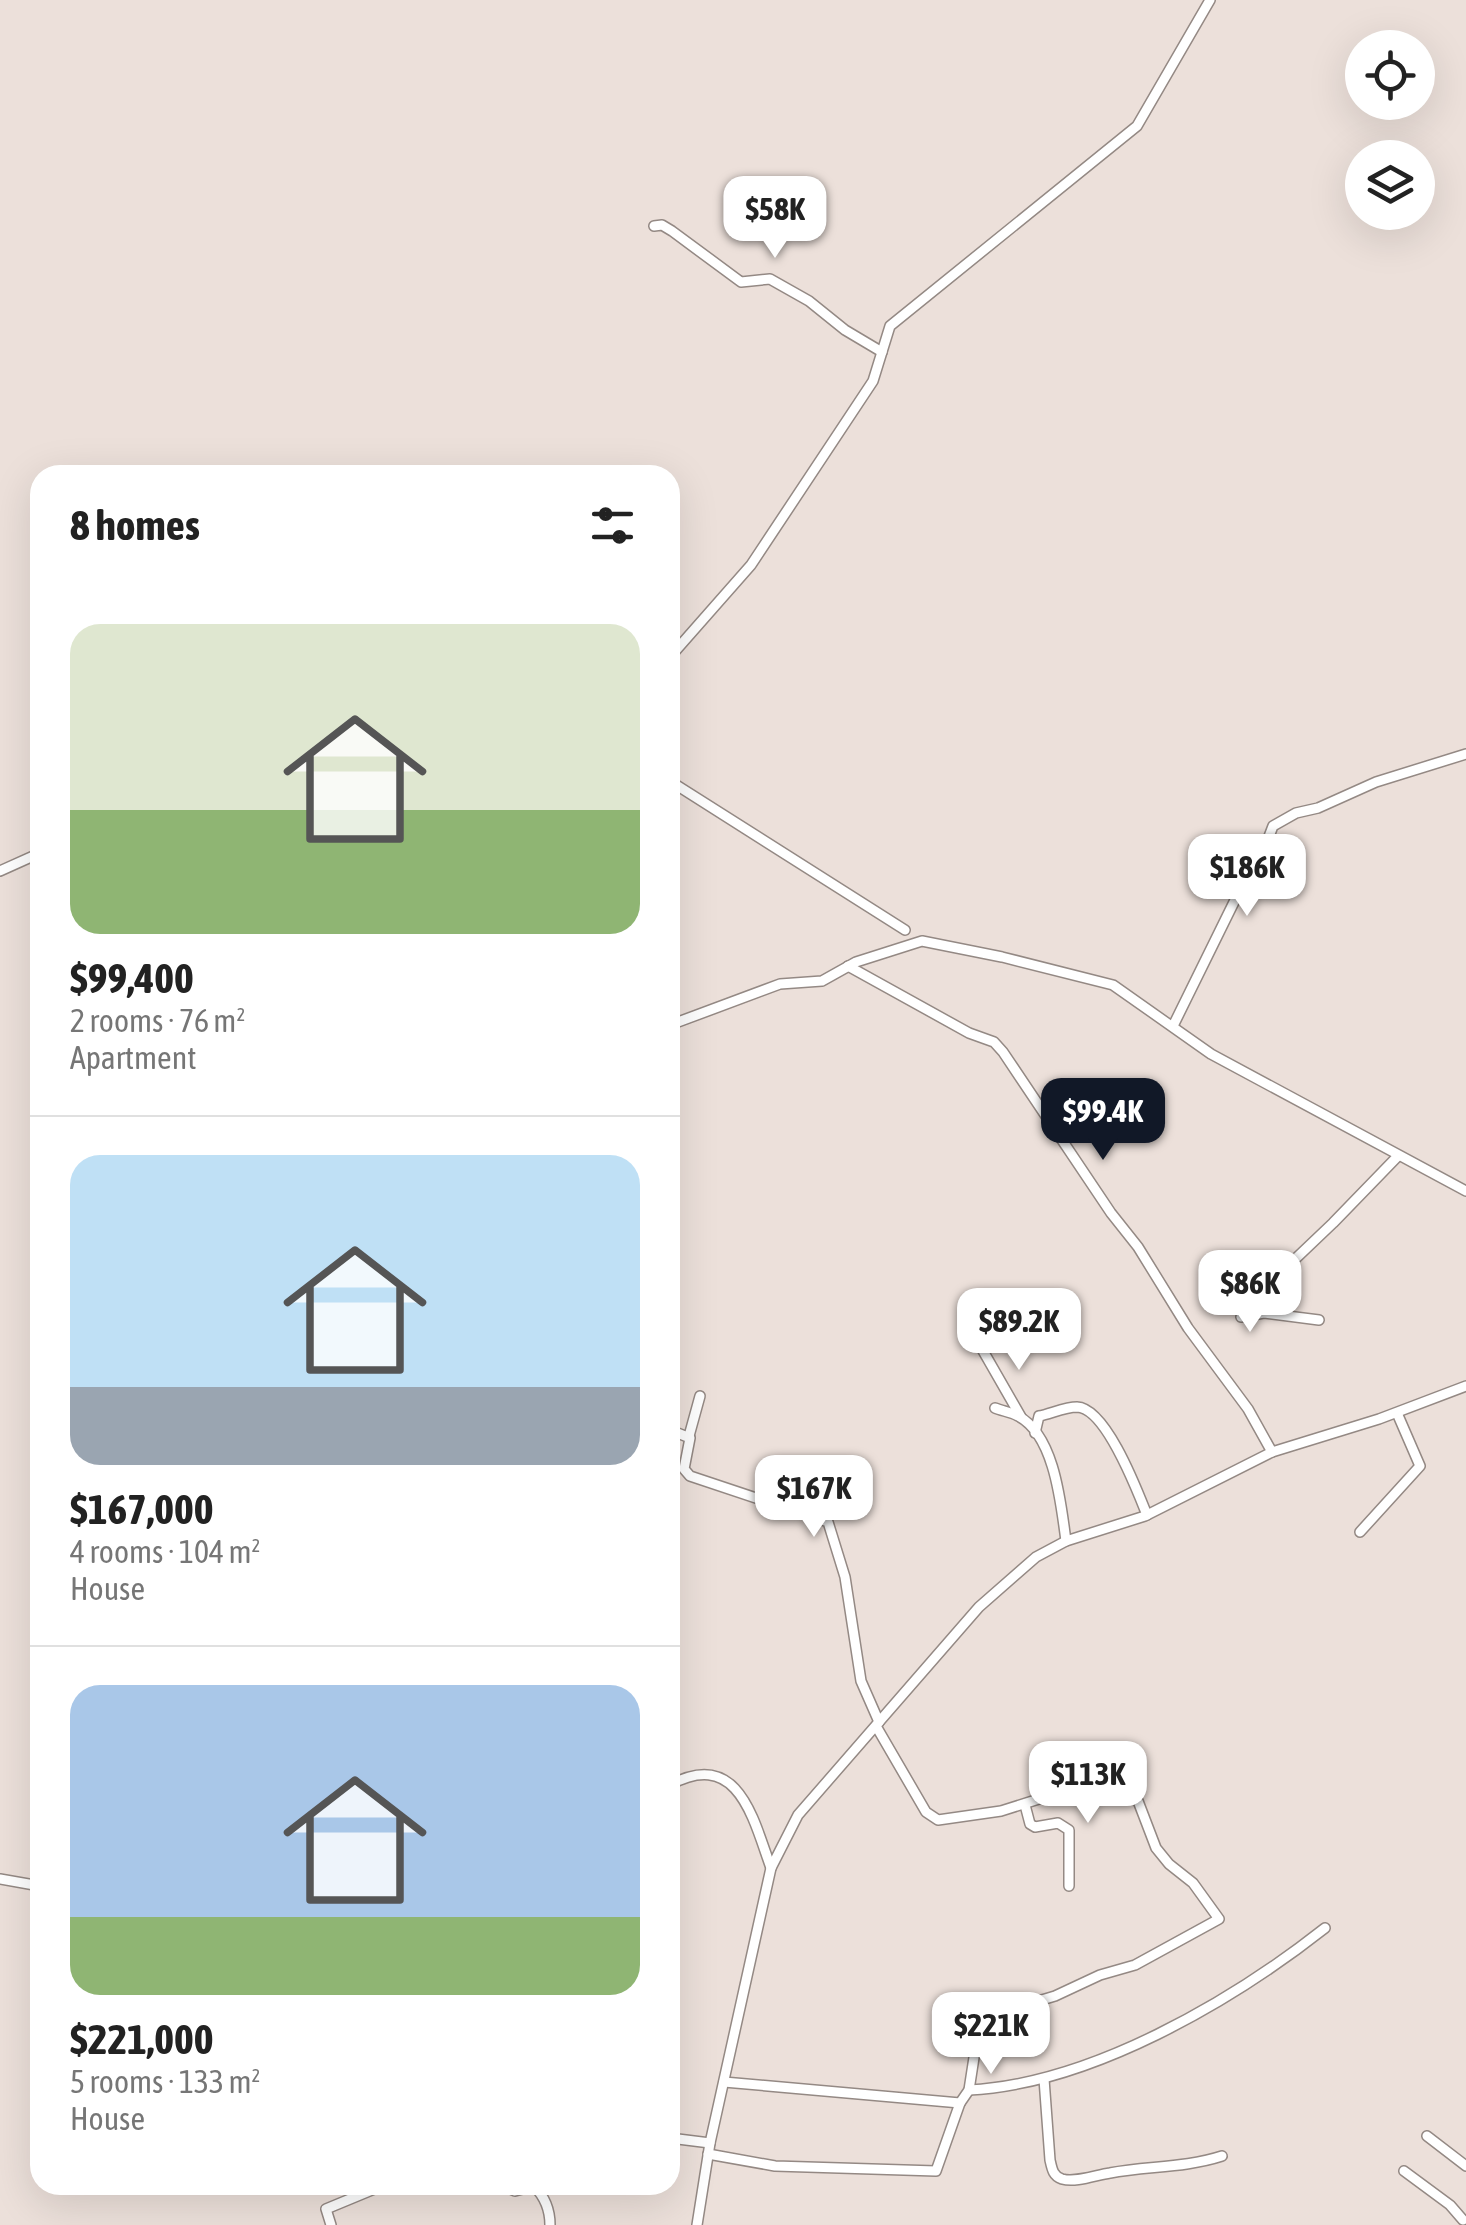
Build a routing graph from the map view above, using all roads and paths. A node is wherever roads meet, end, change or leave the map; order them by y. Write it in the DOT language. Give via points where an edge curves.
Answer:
graph roads {
  1 [pos="1210,0"];
  2 [pos="654,226"];
  3 [pos="882,352"];
  4 [pos="680,646"];
  5 [pos="1466,754"];
  6 [pos="680,787"];
  7 [pos="30,858"];
  8 [pos="0,870"];
  9 [pos="905,930"];
  10 [pos="848,966"];
  11 [pos="680,1020"];
  12 [pos="1173,1026"];
  13 [pos="1398,1156"];
  14 [pos="1466,1191"];
  15 [pos="1319,1320"];
  16 [pos="982,1349"];
  17 [pos="1466,1386"];
  18 [pos="700,1396"];
  19 [pos="995,1408"];
  20 [pos="1397,1413"];
  21 [pos="1021,1417"];
  22 [pos="680,1433"];
  23 [pos="1034,1434"];
  24 [pos="689,1436"];
  25 [pos="1272,1452"];
  26 [pos="1147,1514"];
  27 [pos="1360,1532"];
  28 [pos="1066,1541"];
  29 [pos="878,1724"];
  30 [pos="680,1779"];
  31 [pos="1025,1805"];
  32 [pos="770,1868"];
  33 [pos="0,1879"];
  34 [pos="30,1884"];
  35 [pos="1069,1886"];
  36 [pos="1325,1928"];
  37 [pos="1044,2079"];
  38 [pos="724,2082"];
  39 [pos="970,2090"];
  40 [pos="960,2102"];
  41 [pos="1427,2136"];
  42 [pos="680,2139"];
  43 [pos="710,2143"];
  44 [pos="708,2154"];
  45 [pos="1222,2156"];
  46 [pos="1466,2166"];
  47 [pos="1404,2171"];
  48 [pos="360,2195"];
  49 [pos="542,2195"];
  50 [pos="1463,2220"];
  51 [pos="331,2225"];
  52 [pos="550,2225"];
  53 [pos="697,2225"];
  1 -- 3 [label="street" via="1137,126 890,326"];
  2 -- 3 [label="street" via="672,231 741,282 770,280 809,301"];
  3 -- 4 [label="street" via="873,381 751,565"];
  5 -- 12 [label="street" via="1376,782 1273,826"];
  6 -- 9 [label="street"];
  7 -- 8 [label="street"];
  10 -- 11 [label="street" via="822,981 780,984"];
  10 -- 12 [label="street" via="922,941 1112,985"];
  10 -- 25 [label="street" via="1003,1052"];
  12 -- 13 [label="street" via="1211,1054"];
  13 -- 14 [label="street"];
  13 -- 15 [label="street" via="1241,1317"];
  16 -- 21 [label="street"];
  17 -- 20 [label="street"];
  18 -- 24 [label="street"];
  19 -- 21 [label="street"];
  20 -- 25 [label="street"];
  20 -- 27 [label="street" via="1420,1466"];
  21 -- 23 [label="street"];
  22 -- 24 [label="street"];
  23 -- 26 [label="street" via="1039,1416 1073,1407 1099,1419"];
  23 -- 28 [label="street" via="1056,1473"];
  24 -- 29 [label="street" via="684,1469 690,1476 828,1522 861,1681"];
  25 -- 26 [label="street"];
  26 -- 28 [label="street"];
  28 -- 29 [label="street" via="979,1607"];
  29 -- 31 [label="street" via="931,1818"];
  29 -- 32 [label="street" via="798,1815"];
  30 -- 32 [label="street" via="714,1774 734,1786 750,1809"];
  31 -- 35 [label="street" via="1035,1827 1058,1823 1069,1830"];
  31 -- 39 [label="street" via="1080,1786 1124,1782 1156,1848 1219,1919 1135,1965 986,2017 979,2025"];
  32 -- 38 [label="street"];
  33 -- 34 [label="street"];
  36 -- 37 [label="street" via="1187,2017 1115,2054"];
  37 -- 39 [label="street"];
  37 -- 45 [label="street" via="1050,2160 1058,2178 1192,2166"];
  38 -- 40 [label="street"];
  38 -- 43 [label="street"];
  39 -- 40 [label="street"];
  40 -- 44 [label="street" via="936,2171 775,2166"];
  41 -- 46 [label="street"];
  42 -- 43 [label="street"];
  43 -- 44 [label="street"];
  44 -- 53 [label="street"];
  47 -- 50 [label="street"];
  48 -- 51 [label="street" via="326,2209"];
  49 -- 52 [label="street"];
}
